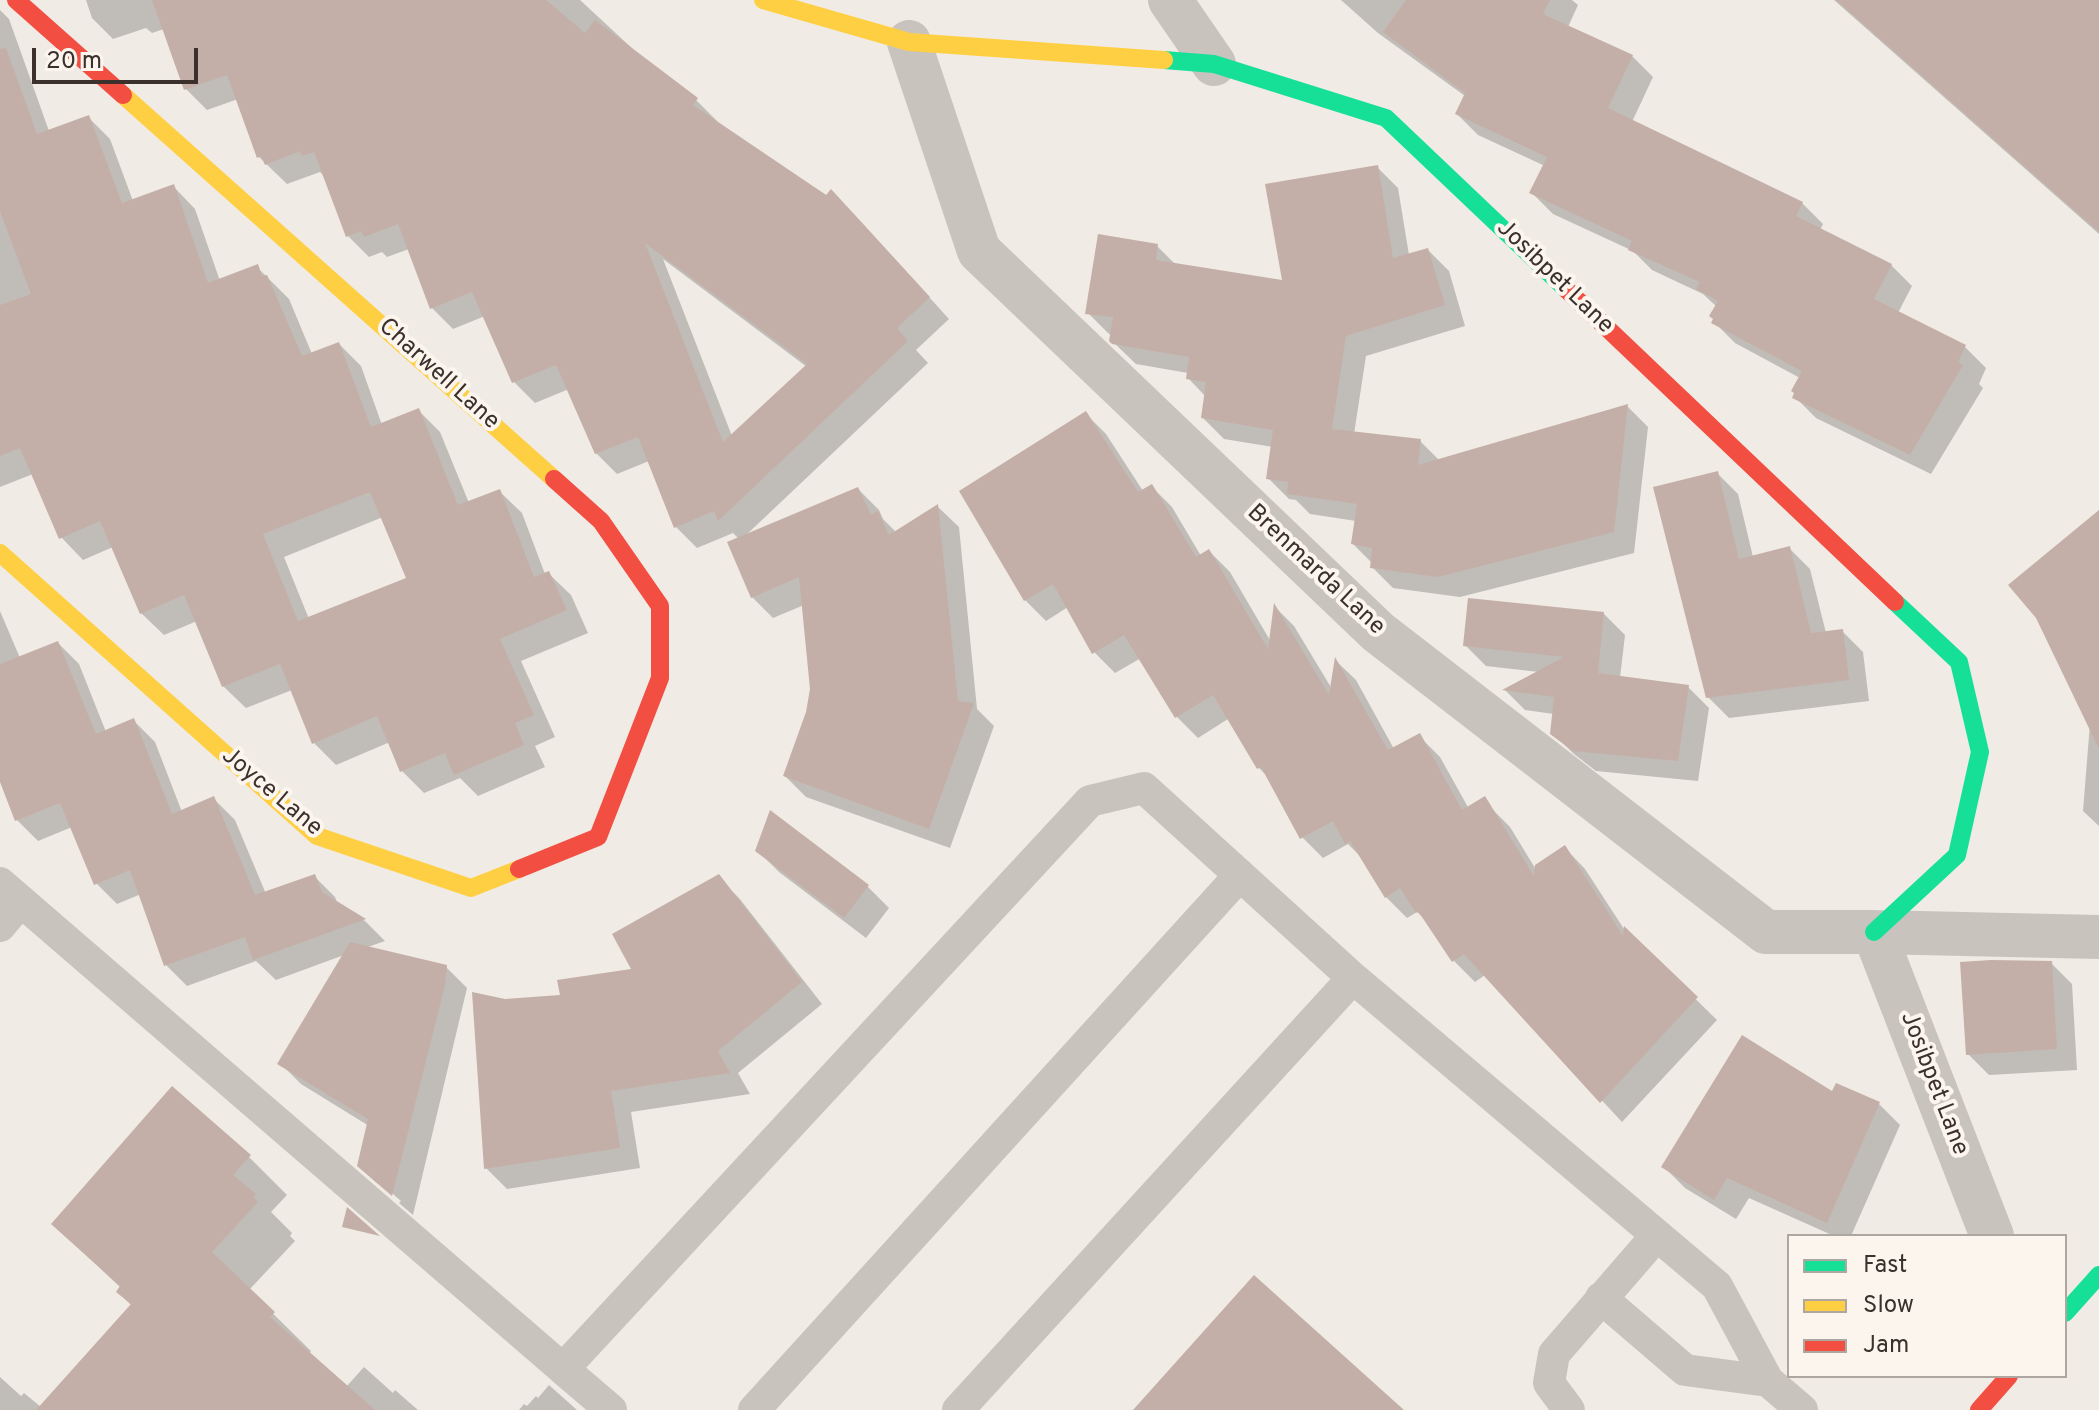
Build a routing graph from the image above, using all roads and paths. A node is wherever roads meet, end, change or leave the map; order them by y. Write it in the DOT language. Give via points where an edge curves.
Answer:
graph roads {
  1 [pos="16,0"];
  2 [pos="763,0"];
  3 [pos="1170,0"];
  4 [pos="909,42"];
  5 [pos="1214,64"];
  6 [pos="0,553"];
  7 [pos="598,837"];
  8 [pos="1240,875"];
  9 [pos="11,892"];
  10 [pos="0,926"];
  11 [pos="1874,932"];
  12 [pos="2099,937"];
  13 [pos="1353,978"];
  14 [pos="1991,1234"];
  15 [pos="1657,1235"];
  16 [pos="2099,1275"];
  17 [pos="1601,1298"];
  18 [pos="2067,1311"];
  19 [pos="563,1369"];
  20 [pos="2007,1378"];
  21 [pos="1768,1381"];
  22 [pos="768,1405"];
  23 [pos="611,1410"];
  24 [pos="958,1410"];
  25 [pos="1569,1410"];
  26 [pos="1802,1410"];
  27 [pos="1979,1410"];
  1 -- 7 [label="street, Charwell Lane" via="601,521 660,606 660,678"];
  2 -- 4 [label="street, Josibpet Lane"];
  3 -- 5 [label="street"];
  4 -- 5 [label="street, Josibpet Lane"];
  4 -- 11 [label="street, Brenmarda Lane" via="979,251 1378,632 1766,932"];
  5 -- 11 [label="street, Josibpet Lane" via="1386,118 1959,662 1980,752 1957,855"];
  6 -- 7 [label="street, Joyce Lane" via="317,836 471,888"];
  8 -- 13 [label="lane"];
  8 -- 19 [label="lane" via="1144,788 1090,801"];
  8 -- 22 [label="lane"];
  9 -- 10 [label="lane"];
  9 -- 19 [label="lane"];
  11 -- 12 [label="street"];
  11 -- 14 [label="street, Josibpet Lane"];
  13 -- 15 [label="lane"];
  13 -- 24 [label="lane"];
  15 -- 17 [label="lane"];
  15 -- 21 [label="lane" via="1717,1286"];
  16 -- 18 [label="street"];
  17 -- 21 [label="lane" via="1685,1370"];
  17 -- 25 [label="lane" via="1554,1354 1549,1383"];
  19 -- 23 [label="lane"];
  20 -- 27 [label="street"];
  21 -- 26 [label="lane"];
}
